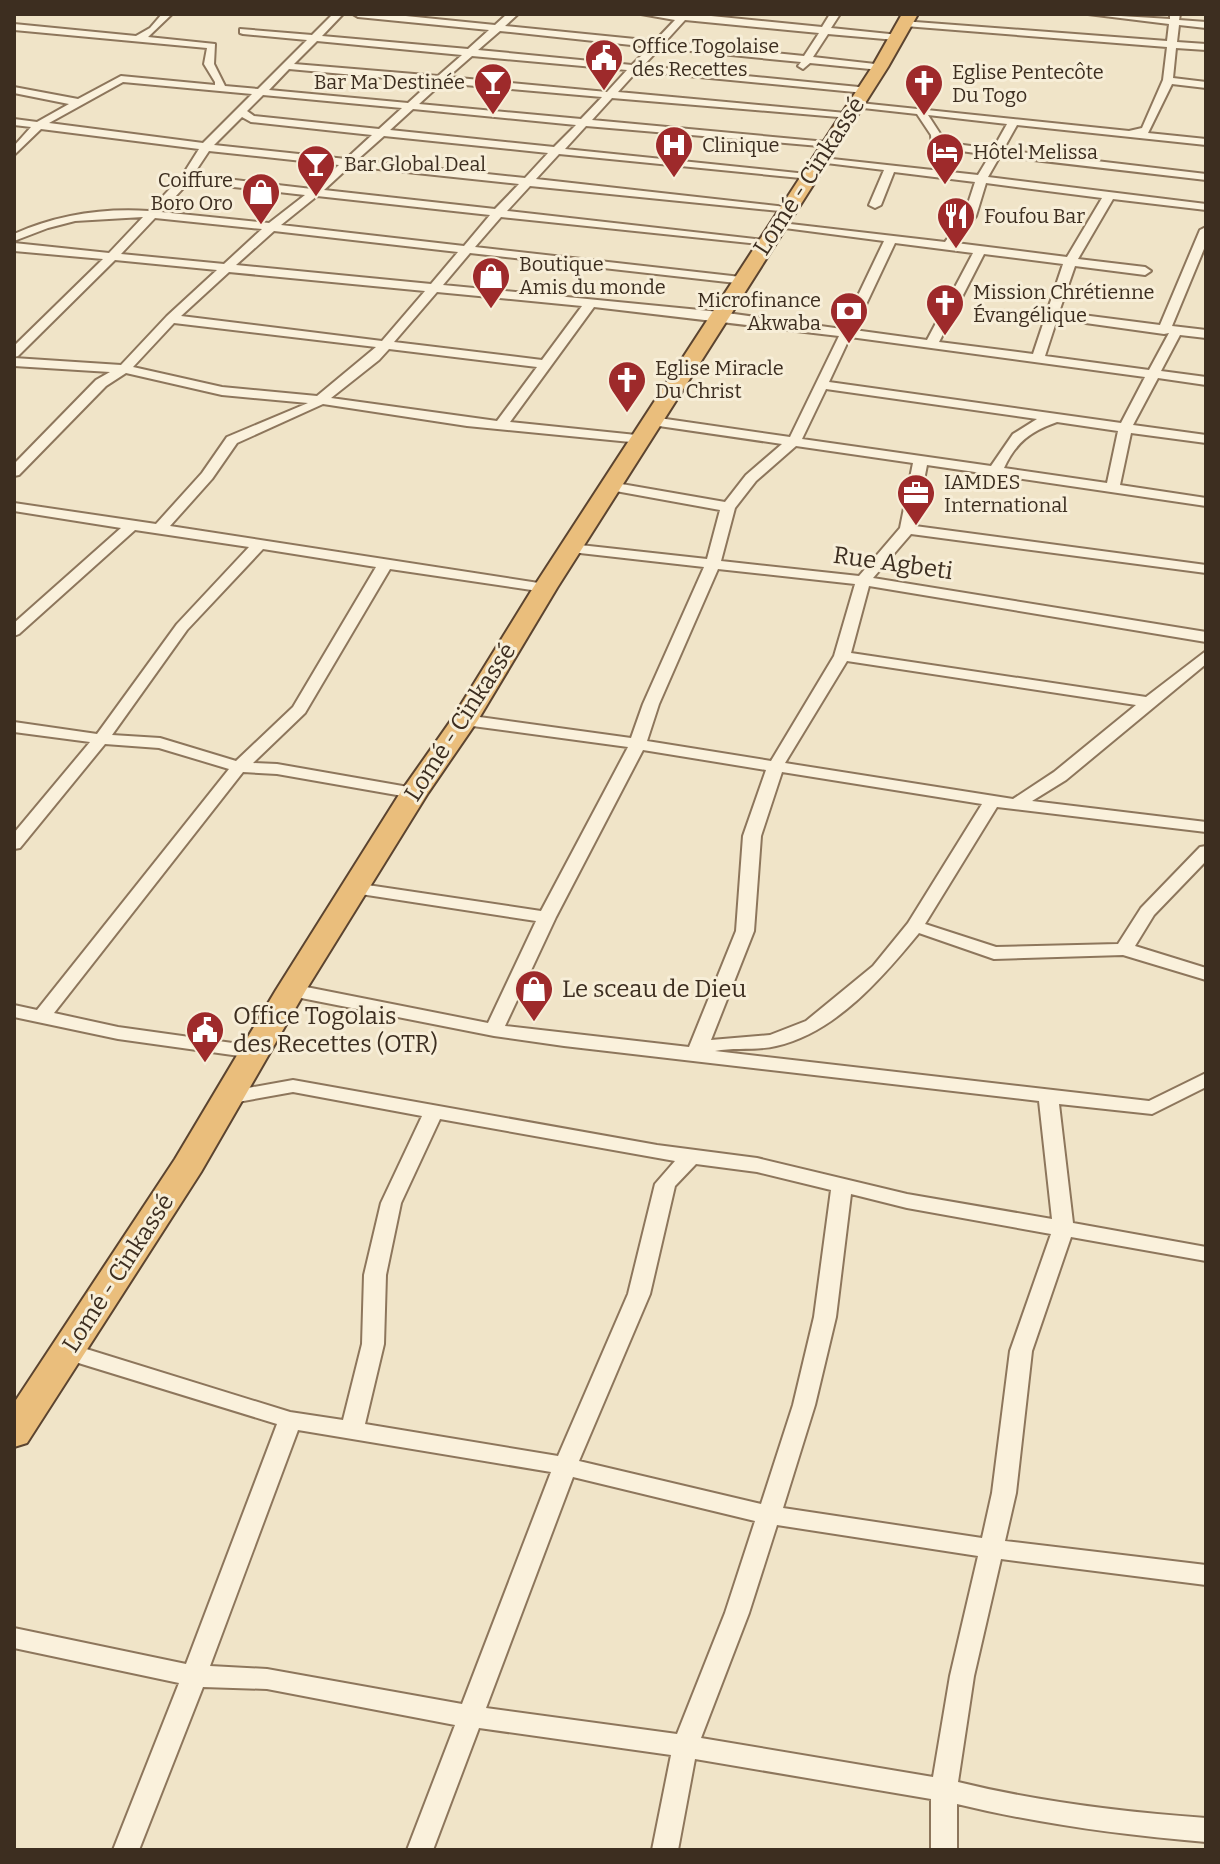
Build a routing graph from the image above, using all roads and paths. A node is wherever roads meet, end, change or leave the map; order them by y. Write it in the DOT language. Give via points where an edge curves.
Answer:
graph roads {
  1 [pos="167,14"];
  2 [pos="338,14"];
  3 [pos="358,14"];
  4 [pos="513,14"];
  5 [pos="646,14"];
  6 [pos="835,14"];
  7 [pos="1095,14"];
  8 [pos="684,16"];
  9 [pos="1174,18"];
  10 [pos="903,25"];
  11 [pos="1206,25"];
  12 [pos="14,27"];
  13 [pos="498,28"];
  14 [pos="823,30"];
  15 [pos="243,31"];
  16 [pos="315,37"];
  17 [pos="138,39"];
  18 [pos="658,44"];
  19 [pos="1170,45"];
  20 [pos="1206,47"];
  21 [pos="470,53"];
  22 [pos="806,59"];
  23 [pos="287,66"];
  24 [pos="636,67"];
  25 [pos="880,67"];
  26 [pos="439,79"];
  27 [pos="1168,80"];
  28 [pos="800,83"];
  29 [pos="1206,85"];
  30 [pos="219,89"];
  31 [pos="260,90"];
  32 [pos="20,92"];
  33 [pos="611,96"];
  34 [pos="14,102"];
  35 [pos="77,102"];
  36 [pos="855,103"];
  37 [pos="410,104"];
  38 [pos="240,111"];
  39 [pos="921,112"];
  40 [pos="251,119"];
  41 [pos="585,121"];
  42 [pos="1014,121"];
  43 [pos="14,122"];
  44 [pos="229,122"];
  45 [pos="39,125"];
  46 [pos="380,132"];
  47 [pos="1128,134"];
  48 [pos="1206,142"];
  49 [pos="206,147"];
  50 [pos="556,151"];
  51 [pos="14,152"];
  52 [pos="997,152"];
  53 [pos="817,161"];
  54 [pos="347,163"];
  55 [pos="890,169"];
  56 [pos="1206,177"];
  57 [pos="186,178"];
  58 [pos="981,180"];
  59 [pos="528,181"];
  60 [pos="314,193"];
  61 [pos="1109,196"];
  62 [pos="875,205"];
  63 [pos="1206,207"];
  64 [pos="497,214"];
  65 [pos="151,216"];
  66 [pos="776,226"];
  67 [pos="271,227"];
  68 [pos="20,230"];
  69 [pos="1206,230"];
  70 [pos="14,238"];
  71 [pos="891,239"];
  72 [pos="948,246"];
  73 [pos="14,247"];
  74 [pos="470,248"];
  75 [pos="980,250"];
  76 [pos="112,257"];
  77 [pos="1070,262"];
  78 [pos="224,268"];
  79 [pos="1145,271"];
  80 [pos="741,281"];
  81 [pos="430,289"];
  82 [pos="590,304"];
  83 [pos="1051,315"];
  84 [pos="720,316"];
  85 [pos="171,319"];
  86 [pos="1170,331"];
  87 [pos="844,332"];
  88 [pos="1206,334"];
  89 [pos="932,343"];
  90 [pos="386,344"];
  91 [pos="14,353"];
  92 [pos="1038,357"];
  93 [pos="14,362"];
  94 [pos="546,364"];
  95 [pos="124,369"];
  96 [pos="1153,374"];
  97 [pos="1206,381"];
  98 [pos="822,385"];
  99 [pos="320,400"];
  100 [pos="1063,417"];
  101 [pos="501,425"];
  102 [pos="1126,426"];
  103 [pos="647,430"];
  104 [pos="1206,439"];
  105 [pos="795,440"];
  106 [pos="921,459"];
  107 [pos="996,470"];
  108 [pos="14,472"];
  109 [pos="610,486"];
  110 [pos="1113,488"];
  111 [pos="1206,502"];
  112 [pos="14,507"];
  113 [pos="728,507"];
  114 [pos="131,526"];
  115 [pos="907,529"];
  116 [pos="159,530"];
  117 [pos="259,545"];
  118 [pos="571,548"];
  119 [pos="385,564"];
  120 [pos="713,564"];
  121 [pos="1206,569"];
  122 [pos="863,581"];
  123 [pos="545,588"];
  124 [pos="14,631"];
  125 [pos="1206,637"];
  126 [pos="842,656"];
  127 [pos="1206,656"];
  128 [pos="1147,702"];
  129 [pos="465,720"];
  130 [pos="14,727"];
  131 [pos="101,739"];
  132 [pos="637,745"];
  133 [pos="776,765"];
  134 [pos="239,767"];
  135 [pos="414,793"];
  136 [pos="992,801"];
  137 [pos="1016,804"];
  138 [pos="1206,827"];
  139 [pos="14,844"];
  140 [pos="1206,851"];
  141 [pos="354,888"];
  142 [pos="547,917"];
  143 [pos="915,926"];
  144 [pos="1124,949"];
  145 [pos="1206,974"];
  146 [pos="291,990"];
  147 [pos="14,1011"];
  148 [pos="41,1017"];
  149 [pos="494,1030"];
  150 [pos="697,1051"];
  151 [pos="254,1052"];
  152 [pos="1206,1079"];
  153 [pos="1048,1096"];
  154 [pos="227,1098"];
  155 [pos="433,1113"];
  156 [pos="691,1157"];
  157 [pos="842,1185"];
  158 [pos="1063,1229"];
  159 [pos="1206,1254"];
  160 [pos="67,1351"];
  161 [pos="22,1404"];
  162 [pos="290,1420"];
  163 [pos="352,1430"];
  164 [pos="14,1433"];
  165 [pos="565,1466"];
  166 [pos="769,1515"];
  167 [pos="992,1549"];
  168 [pos="1206,1575"];
  169 [pos="14,1638"];
  170 [pos="193,1676"];
  171 [pos="470,1715"];
  172 [pos="685,1746"];
  173 [pos="944,1790"];
  174 [pos="1206,1830"];
  175 [pos="126,1850"];
  176 [pos="420,1850"];
  177 [pos="665,1850"];
  178 [pos="944,1850"];
  1 -- 17 [label="street"];
  2 -- 16 [label="street"];
  3 -- 13 [label="street"];
  4 -- 13 [label="street"];
  5 -- 8 [label="street"];
  6 -- 14 [label="street"];
  7 -- 9 [label="street"];
  8 -- 14 [label="street"];
  8 -- 18 [label="street"];
  9 -- 11 [label="street"];
  9 -- 19 [label="street"];
  10 -- 14 [label="street"];
  10 -- 19 [label="street"];
  10 -- 25 [label="highway, Lomé - Cinkassé"];
  12 -- 17 [label="street"];
  13 -- 18 [label="street"];
  13 -- 21 [label="street"];
  14 -- 22 [label="street"];
  15 -- 16 [label="street"];
  16 -- 21 [label="street"];
  16 -- 23 [label="street"];
  17 -- 30 [label="street" via="212,46 209,64"];
  18 -- 22 [label="street"];
  18 -- 24 [label="street"];
  19 -- 20 [label="street"];
  19 -- 27 [label="street"];
  21 -- 24 [label="street"];
  21 -- 26 [label="street"];
  22 -- 25 [label="street"];
  22 -- 28 [label="street" via="794,77"];
  23 -- 26 [label="street"];
  23 -- 31 [label="street"];
  24 -- 28 [label="street"];
  24 -- 33 [label="street"];
  25 -- 36 [label="highway, Lomé - Cinkassé"];
  26 -- 33 [label="street"];
  26 -- 37 [label="street"];
  27 -- 29 [label="street"];
  27 -- 47 [label="street" via="1146,130"];
  28 -- 36 [label="street"];
  30 -- 31 [label="street"];
  30 -- 35 [label="street" via="121,79"];
  31 -- 37 [label="street"];
  31 -- 38 [label="street"];
  32 -- 34 [label="street"];
  32 -- 35 [label="street"];
  33 -- 36 [label="street"];
  33 -- 41 [label="street"];
  35 -- 45 [label="street"];
  36 -- 39 [label="street"];
  36 -- 53 [label="highway, Lomé - Cinkassé"];
  37 -- 41 [label="street"];
  37 -- 46 [label="street"];
  38 -- 40 [label="street"];
  38 -- 44 [label="street"];
  39 -- 42 [label="street"];
  39 -- 52 [label="street" via="936,135 936,145"];
  40 -- 44 [label="street"];
  40 -- 46 [label="street"];
  41 -- 50 [label="street"];
  41 -- 53 [label="street"];
  42 -- 47 [label="street"];
  42 -- 52 [label="street"];
  43 -- 45 [label="street"];
  44 -- 49 [label="street"];
  45 -- 49 [label="street"];
  45 -- 51 [label="street"];
  46 -- 50 [label="street"];
  46 -- 54 [label="street"];
  47 -- 48 [label="street"];
  49 -- 54 [label="street"];
  49 -- 57 [label="street"];
  50 -- 53 [label="street"];
  50 -- 59 [label="street"];
  52 -- 56 [label="street"];
  52 -- 58 [label="street"];
  53 -- 55 [label="street"];
  53 -- 66 [label="highway, Lomé - Cinkassé"];
  54 -- 59 [label="street"];
  54 -- 60 [label="street"];
  55 -- 58 [label="street"];
  55 -- 62 [label="street"];
  57 -- 60 [label="street"];
  57 -- 65 [label="street"];
  58 -- 61 [label="street"];
  58 -- 72 [label="street" via="970,216"];
  59 -- 64 [label="street"];
  59 -- 66 [label="street"];
  60 -- 64 [label="street"];
  60 -- 67 [label="street"];
  61 -- 63 [label="street"];
  61 -- 77 [label="street"];
  64 -- 66 [label="street"];
  64 -- 74 [label="street"];
  65 -- 67 [label="street"];
  65 -- 68 [label="street" via="74,216"];
  65 -- 76 [label="street"];
  66 -- 71 [label="street"];
  66 -- 80 [label="highway, Lomé - Cinkassé"];
  67 -- 74 [label="street"];
  67 -- 78 [label="street"];
  68 -- 70 [label="street"];
  69 -- 86 [label="street"];
  71 -- 72 [label="street"];
  71 -- 87 [label="street"];
  72 -- 75 [label="street"];
  73 -- 76 [label="street"];
  74 -- 80 [label="street"];
  74 -- 81 [label="street"];
  75 -- 77 [label="street"];
  75 -- 89 [label="street"];
  76 -- 78 [label="street"];
  76 -- 91 [label="street"];
  77 -- 79 [label="street"];
  77 -- 83 [label="street"];
  78 -- 81 [label="street"];
  78 -- 85 [label="street"];
  80 -- 84 [label="highway, Lomé - Cinkassé"];
  81 -- 82 [label="street"];
  81 -- 90 [label="street"];
  82 -- 84 [label="street"];
  82 -- 94 [label="street"];
  83 -- 86 [label="street"];
  83 -- 92 [label="street"];
  84 -- 87 [label="street"];
  84 -- 103 [label="highway, Lomé - Cinkassé"];
  85 -- 90 [label="street"];
  85 -- 95 [label="street"];
  86 -- 88 [label="street"];
  86 -- 96 [label="street"];
  87 -- 89 [label="street"];
  87 -- 98 [label="street"];
  89 -- 92 [label="street"];
  90 -- 94 [label="street"];
  90 -- 99 [label="street"];
  92 -- 96 [label="street"];
  93 -- 95 [label="street"];
  94 -- 101 [label="street"];
  95 -- 99 [label="street" via="222,391"];
  95 -- 108 [label="street" via="101,383"];
  96 -- 97 [label="street"];
  96 -- 102 [label="street"];
  98 -- 100 [label="street"];
  98 -- 105 [label="street"];
  99 -- 101 [label="street"];
  99 -- 116 [label="street" via="232,440"];
  100 -- 102 [label="street"];
  100 -- 107 [label="street" via="1033,423 1008,443"];
  101 -- 103 [label="street"];
  102 -- 104 [label="street"];
  102 -- 110 [label="street"];
  103 -- 105 [label="street"];
  103 -- 109 [label="highway, Lomé - Cinkassé"];
  105 -- 106 [label="street"];
  105 -- 113 [label="street" via="751,478"];
  106 -- 107 [label="street"];
  106 -- 115 [label="street"];
  107 -- 110 [label="street"];
  109 -- 113 [label="street"];
  109 -- 118 [label="highway, Lomé - Cinkassé"];
  110 -- 111 [label="street"];
  112 -- 114 [label="street"];
  113 -- 120 [label="street"];
  114 -- 116 [label="street"];
  114 -- 124 [label="street"];
  115 -- 121 [label="street"];
  115 -- 122 [label="street"];
  116 -- 117 [label="street"];
  117 -- 119 [label="street"];
  117 -- 131 [label="street" via="182,627"];
  118 -- 120 [label="street, Rue Agbeti"];
  118 -- 123 [label="highway, Lomé - Cinkassé"];
  119 -- 123 [label="street"];
  119 -- 134 [label="street" via="299,710"];
  120 -- 122 [label="street, Rue Agbeti"];
  120 -- 132 [label="street"];
  122 -- 125 [label="street, Rue Agbeti"];
  122 -- 126 [label="street"];
  123 -- 129 [label="highway, Lomé - Cinkassé"];
  126 -- 128 [label="street"];
  126 -- 133 [label="street"];
  127 -- 128 [label="street"];
  128 -- 137 [label="street" via="1060,776"];
  129 -- 132 [label="street"];
  129 -- 135 [label="highway, Lomé - Cinkassé"];
  130 -- 131 [label="street"];
  131 -- 134 [label="street" via="160,743"];
  131 -- 139 [label="street"];
  132 -- 133 [label="street"];
  132 -- 142 [label="street"];
  133 -- 136 [label="street"];
  133 -- 150 [label="street" via="752,836 745,931"];
  134 -- 135 [label="street"];
  134 -- 148 [label="street"];
  135 -- 141 [label="highway, Lomé - Cinkassé"];
  136 -- 137 [label="street"];
  136 -- 143 [label="street"];
  137 -- 138 [label="street"];
  140 -- 144 [label="street" via="1147,912"];
  141 -- 142 [label="street"];
  141 -- 146 [label="highway, Lomé - Cinkassé"];
  142 -- 149 [label="street"];
  143 -- 144 [label="street" via="994,953"];
  143 -- 150 [label="street" via="879,970 813,1025 773,1041 725,1043"];
  144 -- 145 [label="street"];
  146 -- 149 [label="street"];
  146 -- 151 [label="highway, Lomé - Cinkassé"];
  147 -- 148 [label="street"];
  148 -- 151 [label="street"];
  149 -- 150 [label="street"];
  150 -- 153 [label="street"];
  151 -- 154 [label="highway, Lomé - Cinkassé"];
  152 -- 153 [label="street" via="1152,1108"];
  153 -- 158 [label="street"];
  154 -- 155 [label="street" via="293,1086"];
  154 -- 160 [label="highway, Lomé - Cinkassé"];
  155 -- 156 [label="street"];
  155 -- 163 [label="street" via="391,1203 375,1275 373,1344"];
  156 -- 157 [label="street" via="757,1165"];
  156 -- 165 [label="street" via="665,1184 639,1294"];
  157 -- 158 [label="street"];
  157 -- 166 [label="street" via="825,1317"];
  158 -- 159 [label="street"];
  158 -- 167 [label="street" via="1021,1351"];
  160 -- 161 [label="highway, Lomé - Cinkassé"];
  160 -- 162 [label="street"];
  161 -- 164 [label="highway, Lomé - Cinkassé"];
  162 -- 163 [label="street"];
  162 -- 170 [label="street"];
  163 -- 165 [label="street"];
  165 -- 166 [label="street"];
  165 -- 171 [label="street"];
  166 -- 167 [label="street"];
  166 -- 172 [label="street"];
  167 -- 168 [label="street"];
  167 -- 173 [label="street" via="962,1676"];
  169 -- 170 [label="street"];
  170 -- 171 [label="street" via="267,1679"];
  170 -- 175 [label="street"];
  171 -- 172 [label="street"];
  171 -- 176 [label="street"];
  172 -- 173 [label="street"];
  172 -- 177 [label="street"];
  173 -- 174 [label="street" via="1129,1824"];
  173 -- 178 [label="street"];
}
